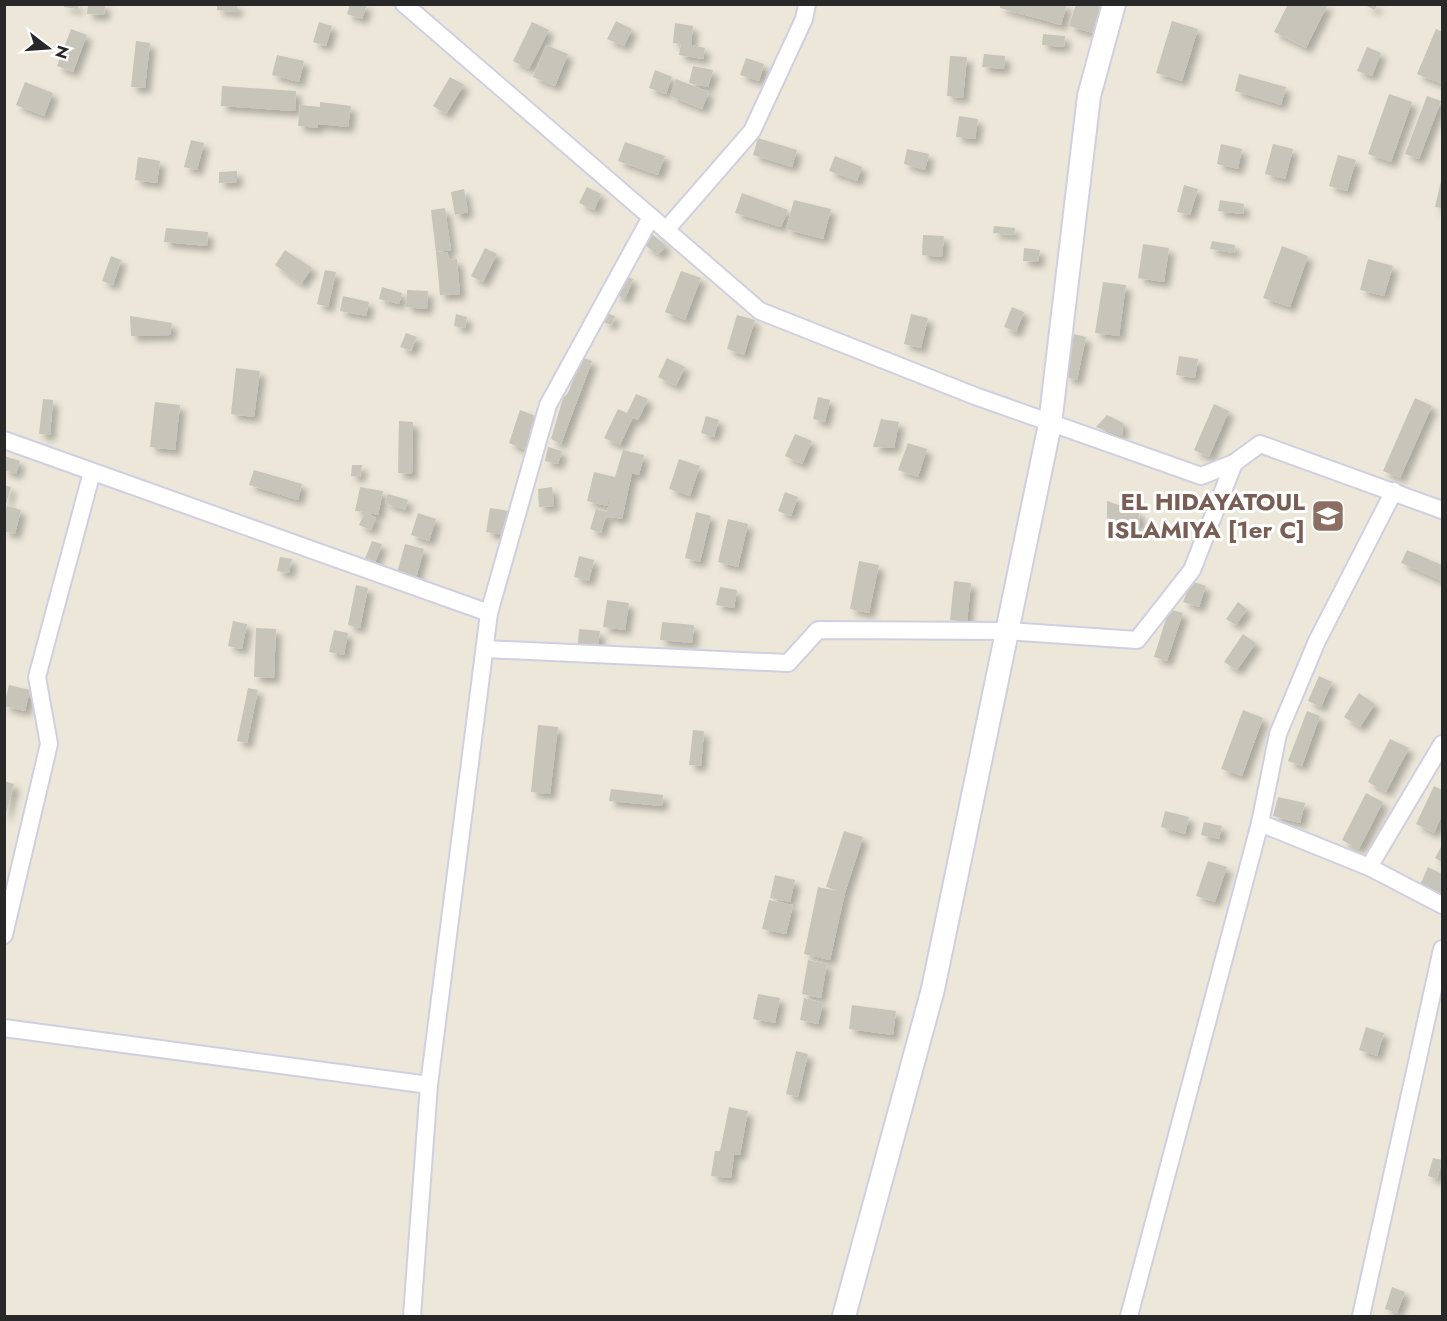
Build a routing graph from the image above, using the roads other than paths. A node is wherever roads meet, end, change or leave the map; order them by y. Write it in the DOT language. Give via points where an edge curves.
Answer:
graph roads {
  1 [pos="404,4"];
  2 [pos="807,4"];
  3 [pos="1114,4"];
  4 [pos="651,217"];
  5 [pos="666,230"];
  6 [pos="1050,424"];
  7 [pos="4,440"];
  8 [pos="1234,463"];
  9 [pos="92,472"];
  10 [pos="1394,491"];
  11 [pos="1443,510"];
  12 [pos="489,613"];
  13 [pos="1007,631"];
  14 [pos="485,649"];
  15 [pos="1443,744"];
  16 [pos="1260,823"];
  17 [pos="1369,867"];
  18 [pos="1443,905"];
  19 [pos="4,935"];
  20 [pos="1443,949"];
  21 [pos="4,1028"];
  22 [pos="429,1085"];
  23 [pos="412,1317"];
  24 [pos="844,1317"];
  25 [pos="1129,1317"];
  26 [pos="1361,1317"];
  1 -- 4 [label="street"];
  2 -- 5 [label="street" via="804,19 752,131"];
  3 -- 6 [label="street" via="1089,96"];
  4 -- 5 [label="street"];
  4 -- 12 [label="street" via="548,405"];
  5 -- 6 [label="street" via="760,311"];
  6 -- 8 [label="street" via="1201,476"];
  6 -- 13 [label="street"];
  7 -- 9 [label="street"];
  8 -- 10 [label="street" via="1260,444"];
  8 -- 13 [label="street" via="1192,570 1137,640"];
  9 -- 12 [label="street"];
  9 -- 19 [label="street" via="37,676 49,744"];
  10 -- 11 [label="street"];
  10 -- 16 [label="street" via="1317,642 1278,734"];
  12 -- 14 [label="street"];
  13 -- 14 [label="street" via="818,630 788,663"];
  13 -- 24 [label="street" via="933,989"];
  14 -- 22 [label="street"];
  15 -- 17 [label="street"];
  16 -- 17 [label="street"];
  16 -- 25 [label="street"];
  17 -- 18 [label="street"];
  20 -- 26 [label="street"];
  21 -- 22 [label="street"];
  22 -- 23 [label="street"];
}
